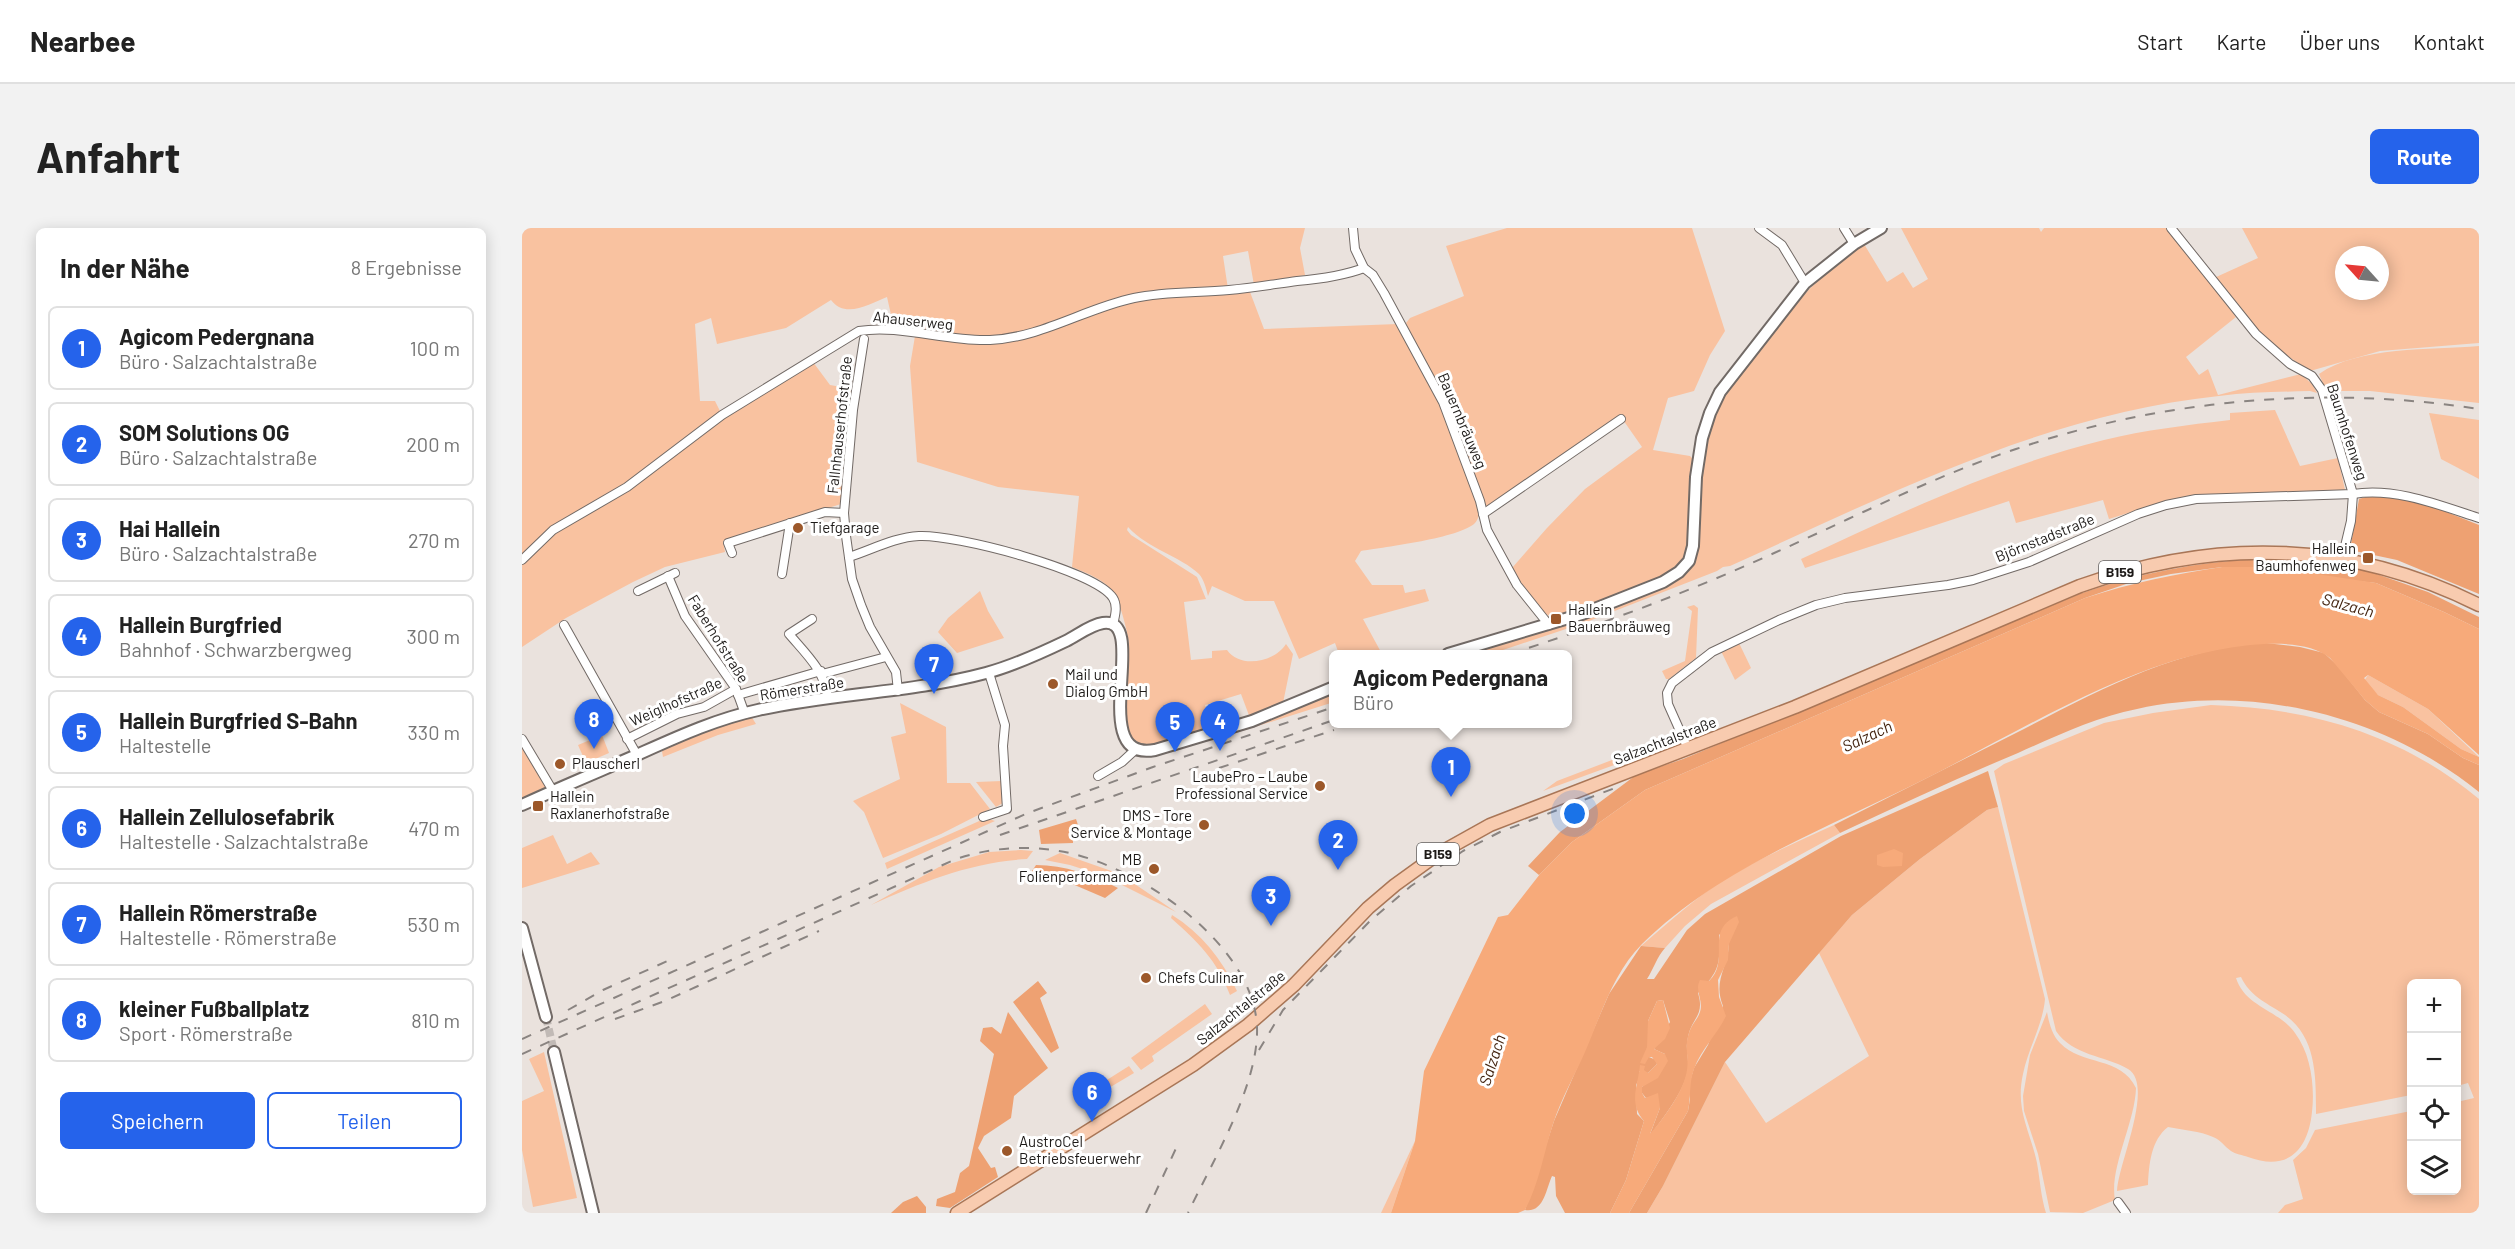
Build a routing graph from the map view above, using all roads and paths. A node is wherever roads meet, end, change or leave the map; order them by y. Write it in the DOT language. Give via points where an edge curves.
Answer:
graph roads {
  1 [pos="1353,228"];
  2 [pos="1759,228"];
  3 [pos="1844,228"];
  4 [pos="1881,228"];
  5 [pos="2171,228"];
  6 [pos="1854,244"];
  7 [pos="1364,268"];
  8 [pos="1805,283"];
  9 [pos="864,339"];
  10 [pos="1621,419"];
  11 [pos="2353,494"];
  12 [pos="844,513"];
  13 [pos="1484,513"];
  14 [pos="2479,518"];
  15 [pos="790,523"];
  16 [pos="732,552"];
  17 [pos="849,557"];
  18 [pos="2342,559"];
  19 [pos="522,560"];
  20 [pos="782,574"];
  21 [pos="638,591"];
  22 [pos="2479,605"];
  23 [pos="812,619"];
  24 [pos="564,625"];
  25 [pos="1113,625"];
  26 [pos="1549,625"];
  27 [pos="1462,650"];
  28 [pos="886,657"];
  29 [pos="821,673"];
  30 [pos="989,673"];
  31 [pos="1329,689"];
  32 [pos="898,691"];
  33 [pos="737,692"];
  34 [pos="828,698"];
  35 [pos="745,714"];
  36 [pos="522,739"];
  37 [pos="627,740"];
  38 [pos="1688,749"];
  39 [pos="1135,750"];
  40 [pos="637,754"];
  41 [pos="1098,776"];
  42 [pos="553,791"];
  43 [pos="522,805"];
  44 [pos="983,817"];
  45 [pos="522,928"];
  46 [pos="546,1017"];
  47 [pos="554,1052"];
  48 [pos="2118,1202"];
  49 [pos="592,1213"];
  50 [pos="957,1213"];
  51 [pos="2126,1213"];
  1 -- 7 [label="street, Bauernbräuweg" via="1355,249"];
  2 -- 8 [label="street" via="1782,245"];
  3 -- 6 [label="street"];
  4 -- 6 [label="street"];
  5 -- 11 [label="street, Baumhofenweg" via="2256,334 2290,364 2312,376 2322,390"];
  6 -- 8 [label="street"];
  7 -- 13 [label="street, Bauernbräuweg" via="1384,293 1443,402"];
  7 -- 19 [label="street, Ahauserweg" via="1304,281 1132,298 1021,335 992,340 885,329 859,331 722,415 627,487 553,530"];
  8 -- 26 [label="street" via="1714,402 1702,438 1696,477 1694,546 1685,566 1663,582"];
  9 -- 12 [label="street, Fallnhauserhofstraße"];
  10 -- 13 [label="street"];
  11 -- 14 [label="street, Björnstadstraße" via="2371,490 2404,496"];
  11 -- 18 [label="street, Baumhofenweg"];
  11 -- 38 [label="street, Björnstadstraße" via="2196,499 2166,505 2029,562 1973,580 1845,598 1809,608 1712,652 1672,683 1667,693 1668,704"];
  12 -- 15 [label="street, Fallnhauserhofstraße" via="825,512"];
  12 -- 17 [label="street, Fallnhauserhofstraße"];
  13 -- 26 [label="street, Bauernbräuweg" via="1487,530 1517,585"];
  15 -- 16 [label="street, Fallnhauserhofstraße" via="728,543"];
  15 -- 20 [label="street"];
  17 -- 25 [label="street" via="917,536 1002,550 1067,570 1101,587 1114,600"];
  17 -- 28 [label="street, Fallnhauserhofstraße" via="861,605"];
  18 -- 22 [label="main road, Salzachtalstraße / B159" via="2408,575"];
  18 -- 38 [label="main road, Salzachtalstraße / B159" via="2223,553 2114,573"];
  21 -- 33 [label="street, Faberhofstraße" via="672,575 685,616"];
  23 -- 29 [label="street" via="789,634"];
  24 -- 37 [label="street, Weiglhofstraße"];
  25 -- 30 [label="street, Römerstraße" via="1092,627 1046,651"];
  25 -- 39 [label="street" via="1123,641 1120,692 1124,733"];
  26 -- 27 [label="street"];
  28 -- 29 [label="street, Weiglhofstraße"];
  28 -- 32 [label="street, Fallnhauserhofstraße" via="896,672"];
  29 -- 33 [label="street, Weiglhofstraße"];
  29 -- 34 [label="street"];
  30 -- 32 [label="street, Römerstraße"];
  30 -- 44 [label="street" via="1005,725 1007,809"];
  31 -- 39 [label="street" via="1214,734 1155,750"];
  32 -- 34 [label="street, Römerstraße"];
  33 -- 35 [label="street, Faberhofstraße"];
  33 -- 37 [label="street, Weiglhofstraße" via="677,714"];
  34 -- 35 [label="street, Römerstraße"];
  35 -- 40 [label="street, Römerstraße"];
  36 -- 42 [label="street"];
  37 -- 40 [label="street, Weiglhofstraße"];
  38 -- 50 [label="main road, Salzachtalstraße / B159" via="1490,825 1438,854 1368,908 1294,985 1248,1025 1193,1065"];
  39 -- 41 [label="street"];
  40 -- 42 [label="street, Römerstraße"];
  42 -- 43 [label="street, Römerstraße"];
  45 -- 46 [label="street"];
  47 -- 49 [label="street"];
  48 -- 51 [label="street"];
}
